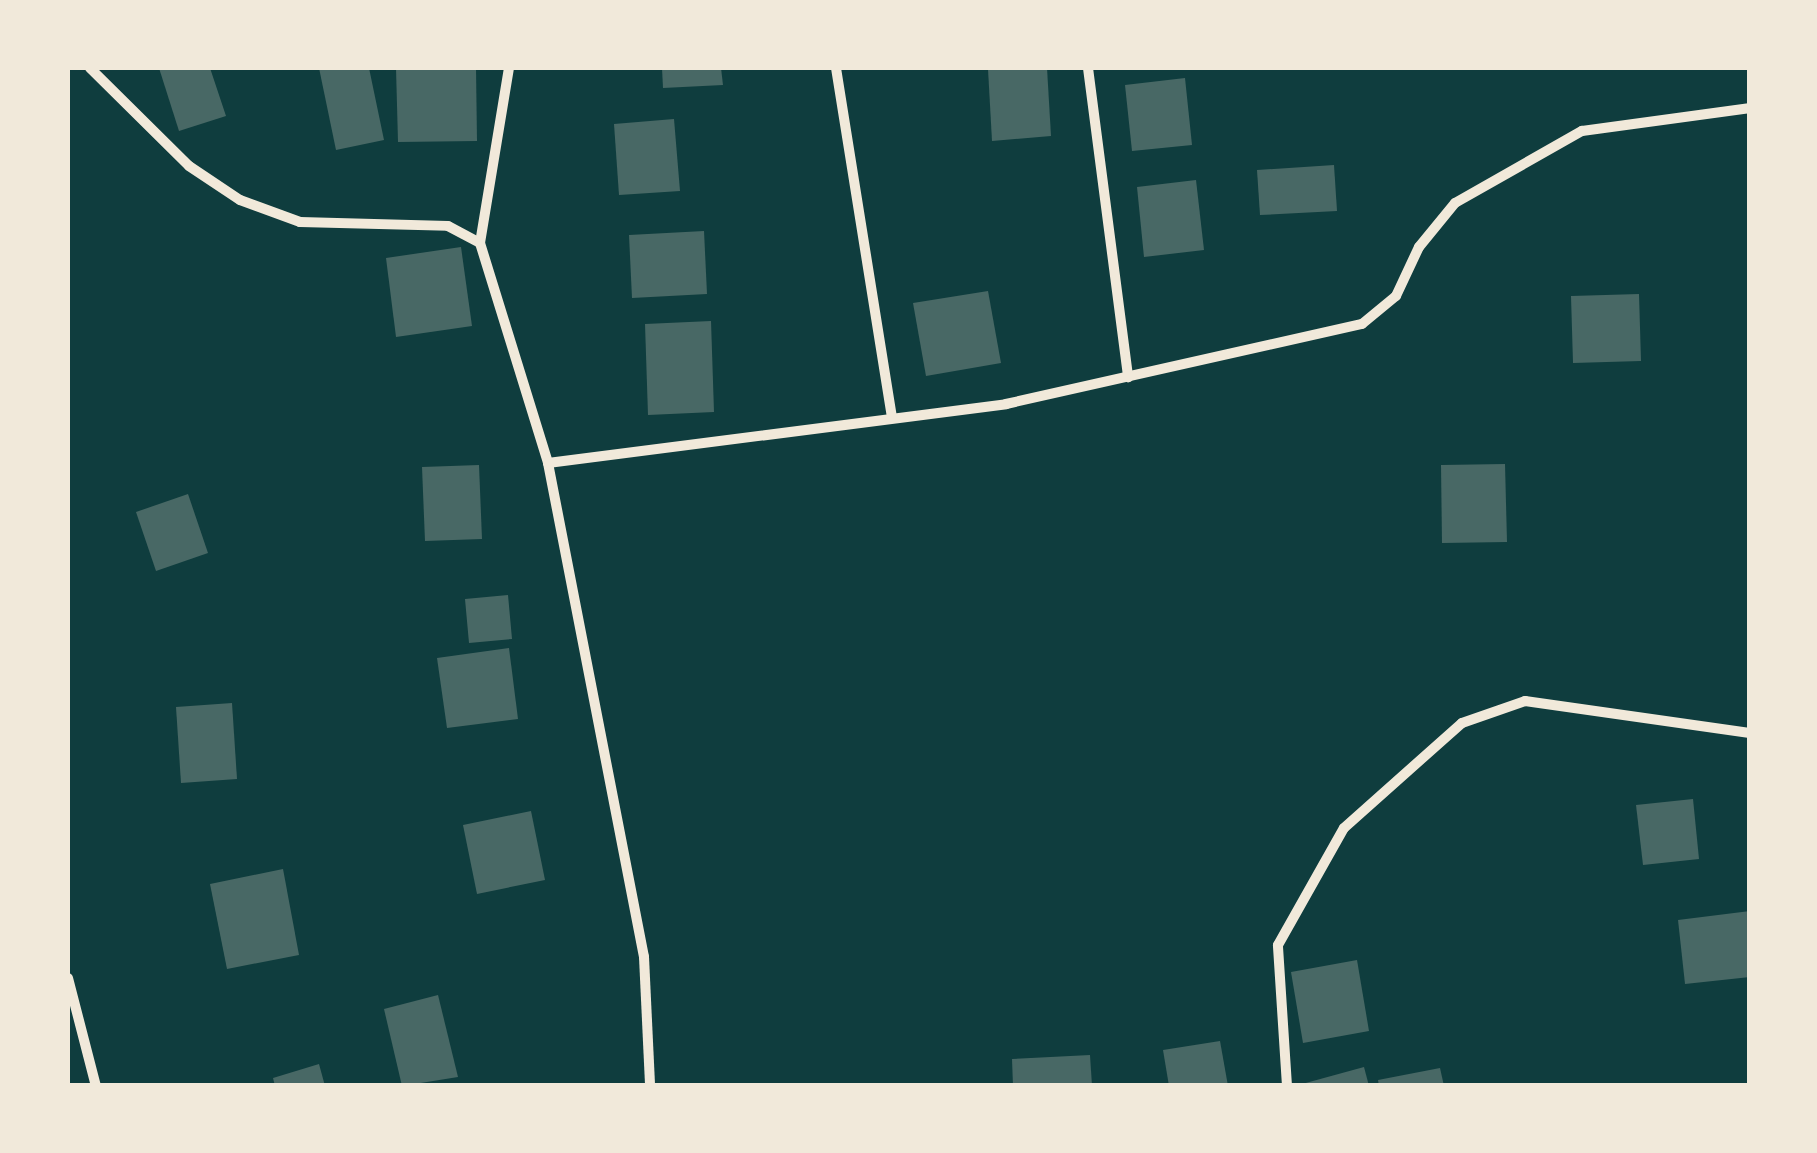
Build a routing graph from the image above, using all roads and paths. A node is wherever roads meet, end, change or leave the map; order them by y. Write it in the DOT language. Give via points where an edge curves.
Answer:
graph roads {
  1 [pos="90,68"];
  2 [pos="509,68"];
  3 [pos="836,68"];
  4 [pos="1088,68"];
  5 [pos="1750,108"];
  6 [pos="480,243"];
  7 [pos="1128,376"];
  8 [pos="892,417"];
  9 [pos="548,463"];
  10 [pos="1750,733"];
  11 [pos="68,978"];
  12 [pos="96,1086"];
  13 [pos="650,1086"];
  14 [pos="1286,1086"];
  1 -- 6 [label="street" via="189,166 240,200 300,222 448,226"];
  2 -- 6 [label="street"];
  3 -- 8 [label="street"];
  4 -- 7 [label="street"];
  5 -- 7 [label="street" via="1582,131 1455,204 1418,247 1396,296 1362,324"];
  6 -- 9 [label="street"];
  7 -- 8 [label="street" via="1006,404"];
  8 -- 9 [label="street"];
  9 -- 13 [label="street" via="644,956"];
  10 -- 14 [label="street" via="1524,701 1462,723 1344,828 1278,945"];
  11 -- 12 [label="street"];
}
